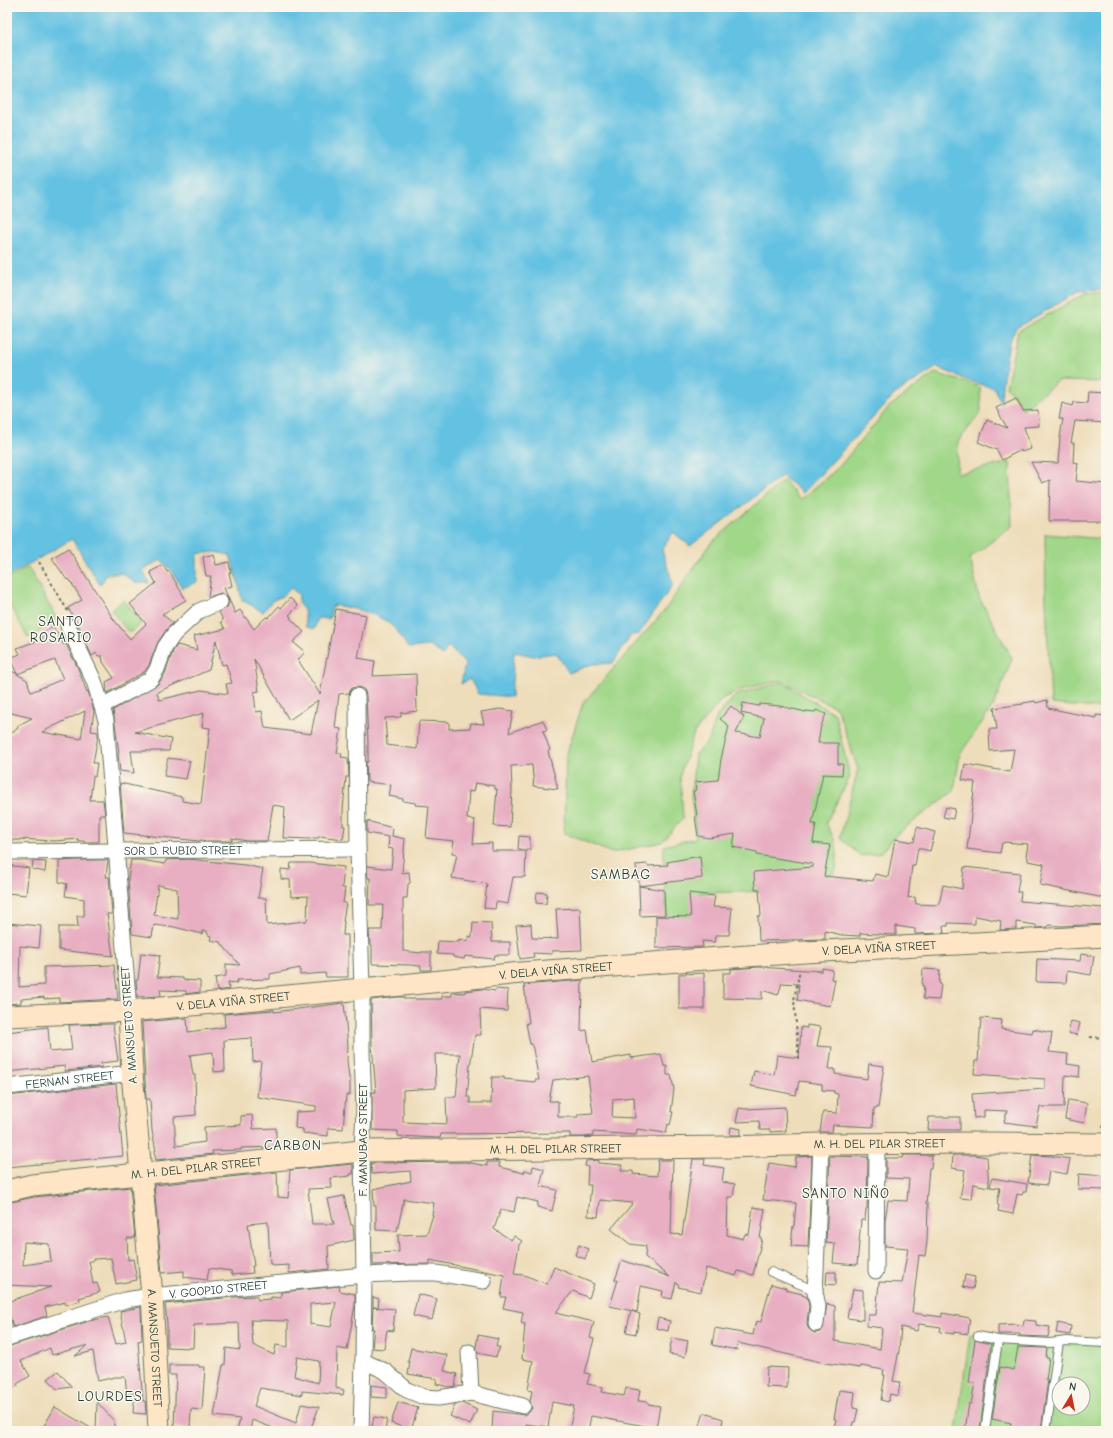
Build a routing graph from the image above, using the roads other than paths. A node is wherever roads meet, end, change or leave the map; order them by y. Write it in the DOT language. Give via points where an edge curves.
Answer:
graph roads {
  1 [pos="220,602"];
  2 [pos="68,626"];
  3 [pos="357,696"];
  4 [pos="102,706"];
  5 [pos="358,849"];
  6 [pos="117,851"];
  7 [pos="7,852"];
  8 [pos="1106,936"];
  9 [pos="362,990"];
  10 [pos="129,1011"];
  11 [pos="7,1016"];
  12 [pos="132,1073"];
  13 [pos="7,1087"];
  14 [pos="821,1144"];
  15 [pos="877,1144"];
  16 [pos="1106,1144"];
  17 [pos="362,1151"];
  18 [pos="142,1175"];
  19 [pos="7,1191"];
  20 [pos="876,1271"];
  21 [pos="771,1272"];
  22 [pos="364,1275"];
  23 [pos="484,1281"];
  24 [pos="815,1292"];
  25 [pos="152,1296"];
  26 [pos="816,1324"];
  27 [pos="978,1336"];
  28 [pos="7,1338"];
  29 [pos="998,1340"];
  30 [pos="1059,1342"];
  31 [pos="1106,1343"];
  32 [pos="469,1352"];
  33 [pos="363,1361"];
  34 [pos="471,1393"];
  35 [pos="523,1406"];
  36 [pos="159,1431"];
  37 [pos="361,1431"];
  38 [pos="985,1431"];
  39 [pos="1046,1431"];
  1 -- 4 [label="street" via="199,611 174,634 151,679"];
  2 -- 4 [label="street, A. MANSUETO STREET" via="94,681"];
  3 -- 5 [label="street, F. MANUBAG STREET"];
  4 -- 6 [label="street, A. MANSUETO STREET" via="106,720"];
  5 -- 6 [label="street, SOR D. RUBIO STREET"];
  5 -- 9 [label="street, F. MANUBAG STREET"];
  6 -- 7 [label="street, SOR D. RUBIO STREET"];
  6 -- 10 [label="street, A. MANSUETO STREET"];
  8 -- 9 [label="street, V. DELA VIÑA STREET" via="805,952 520,973"];
  9 -- 10 [label="street, V. DELA VIÑA STREET"];
  9 -- 17 [label="street, F. MANUBAG STREET"];
  10 -- 11 [label="street, V. DELA VIÑA STREET"];
  10 -- 12 [label="street, A. MANSUETO STREET"];
  12 -- 13 [label="street, FERNAN STREET"];
  12 -- 18 [label="street, A. MANSUETO STREET"];
  14 -- 15 [label="street, M. H. DEL PILAR STREET"];
  14 -- 17 [label="street, M. H. DEL PILAR STREET"];
  14 -- 24 [label="street"];
  15 -- 16 [label="street, M. H. DEL PILAR STREET"];
  15 -- 20 [label="street"];
  17 -- 18 [label="street, M. H. DEL PILAR STREET"];
  17 -- 22 [label="street, F. MANUBAG STREET"];
  18 -- 19 [label="street, M. H. DEL PILAR STREET" via="32,1185"];
  18 -- 25 [label="street, A. MANSUETO STREET"];
  21 -- 24 [label="lane"];
  22 -- 23 [label="street, V. GOOPIO STREET" via="436,1273"];
  22 -- 25 [label="street, V. GOOPIO STREET"];
  22 -- 33 [label="street, F. MANUBAG STREET"];
  24 -- 26 [label="street" via="818,1306"];
  25 -- 28 [label="street, V. GOOPIO STREET" via="124,1300"];
  25 -- 36 [label="street, A. MANSUETO STREET"];
  27 -- 29 [label="lane"];
  29 -- 30 [label="lane"];
  29 -- 38 [label="lane"];
  30 -- 31 [label="lane" via="1067,1340"];
  30 -- 39 [label="lane"];
  32 -- 34 [label="street"];
  33 -- 34 [label="street" via="385,1372 407,1390 424,1397 438,1398"];
  33 -- 37 [label="street, F. MANUBAG STREET"];
  34 -- 35 [label="street"];
}
